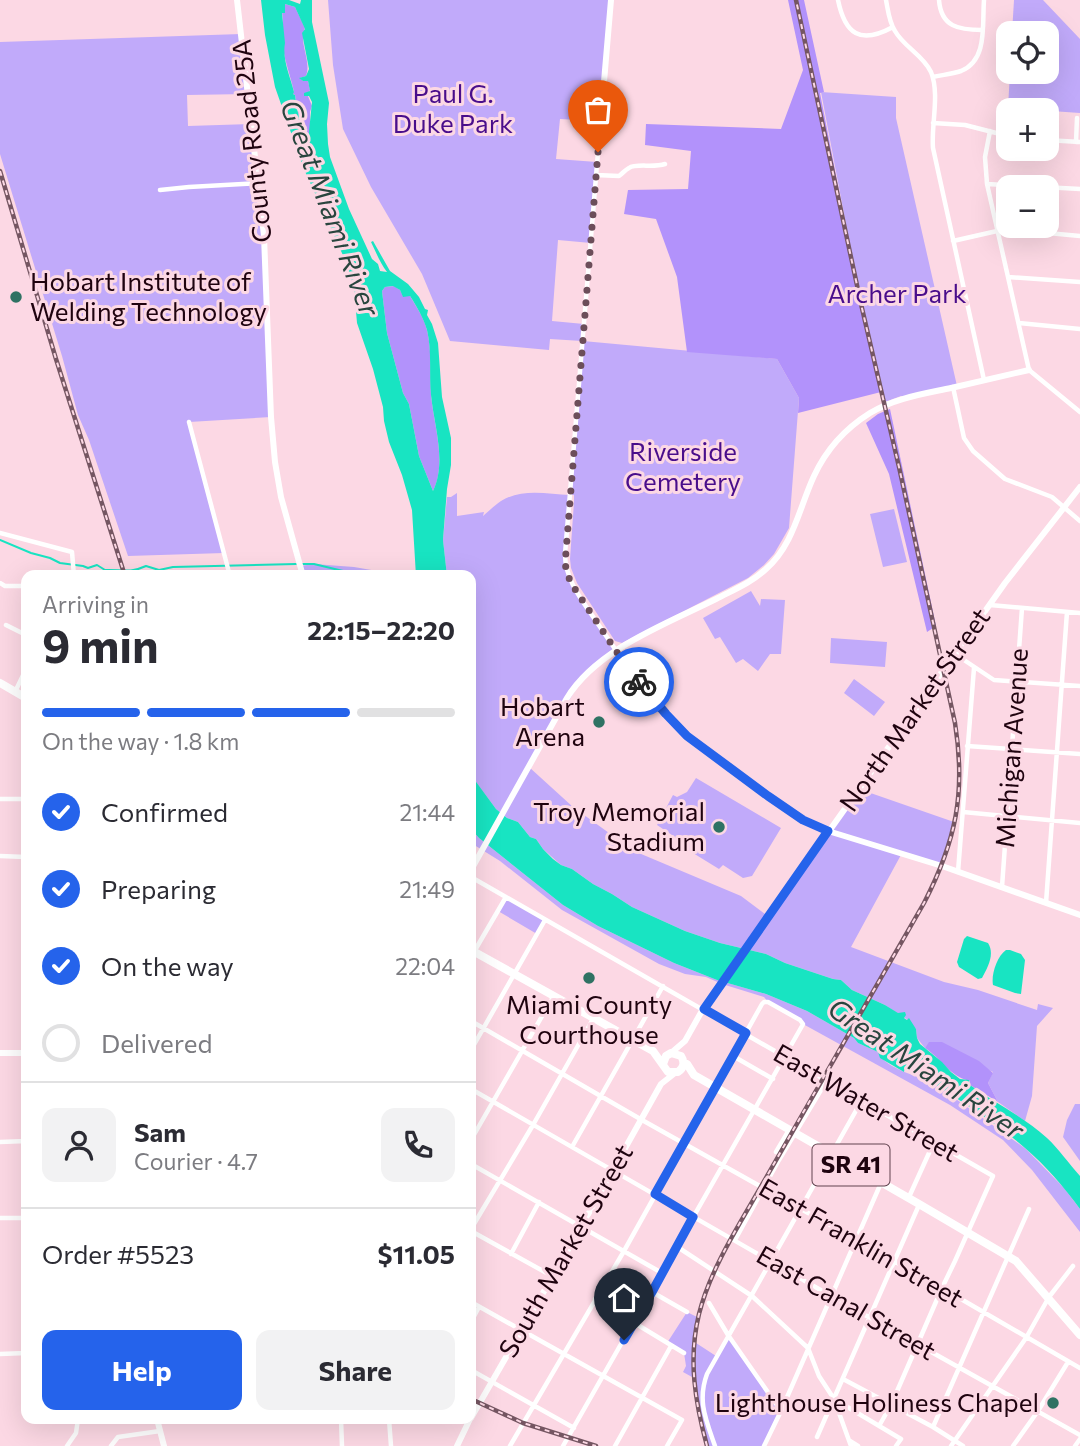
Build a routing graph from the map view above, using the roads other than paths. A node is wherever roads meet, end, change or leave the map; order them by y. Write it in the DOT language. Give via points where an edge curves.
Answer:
graph roads {
  1 [pos="237,0"];
  2 [pos="611,0"];
  3 [pos="838,0"];
  4 [pos="886,0"];
  5 [pos="939,0"];
  6 [pos="984,0"];
  7 [pos="892,27"];
  8 [pos="982,30"];
  9 [pos="933,77"];
  10 [pos="1077,118"];
  11 [pos="933,123"];
  12 [pos="990,131"];
  13 [pos="996,133"];
  14 [pos="1059,141"];
  15 [pos="1078,142"];
  16 [pos="598,152"];
  17 [pos="665,164"];
  18 [pos="596,175"];
  19 [pos="259,183"];
  20 [pos="987,184"];
  21 [pos="1080,189"];
  22 [pos="160,190"];
  23 [pos="996,226"];
  24 [pos="996,231"];
  25 [pos="1059,234"];
  26 [pos="1080,236"];
  27 [pos="999,238"];
  28 [pos="953,241"];
  29 [pos="1008,277"];
  30 [pos="1080,282"];
  31 [pos="1019,323"];
  32 [pos="1080,329"];
  33 [pos="1029,370"];
  34 [pos="984,380"];
  35 [pos="953,387"];
  36 [pos="1080,412"];
  37 [pos="188,422"];
  38 [pos="1080,487"];
  39 [pos="1064,507"];
  40 [pos="1080,521"];
  41 [pos="0,533"];
  42 [pos="74,570"];
  43 [pos="229,570"];
  44 [pos="301,570"];
  45 [pos="0,583"];
  46 [pos="21,586"];
  47 [pos="989,605"];
  48 [pos="1022,608"];
  49 [pos="1068,612"];
  50 [pos="1080,613"];
  51 [pos="6,625"];
  52 [pos="21,632"];
  53 [pos="616,651"];
  54 [pos="954,654"];
  55 [pos="974,668"];
  56 [pos="21,679"];
  57 [pos="1017,682"];
  58 [pos="0,683"];
  59 [pos="1062,685"];
  60 [pos="1080,686"];
  61 [pos="15,692"];
  62 [pos="21,695"];
  63 [pos="968,746"];
  64 [pos="1012,750"];
  65 [pos="1057,753"];
  66 [pos="1080,754"];
  67 [pos="0,799"];
  68 [pos="21,799"];
  69 [pos="963,812"];
  70 [pos="1008,816"];
  71 [pos="1052,821"];
  72 [pos="1080,823"];
  73 [pos="828,831"];
  74 [pos="0,856"];
  75 [pos="21,857"];
  76 [pos="476,861"];
  77 [pos="958,872"];
  78 [pos="476,880"];
  79 [pos="1002,887"];
  80 [pos="506,897"];
  81 [pos="1046,903"];
  82 [pos="1080,915"];
  83 [pos="545,920"];
  84 [pos="476,946"];
  85 [pos="476,955"];
  86 [pos="515,974"];
  87 [pos="663,986"];
  88 [pos="553,997"];
  89 [pos="704,1009"];
  90 [pos="593,1018"];
  91 [pos="476,1024"];
  92 [pos="484,1028"];
  93 [pos="746,1033"];
  94 [pos="632,1040"];
  95 [pos="685,1041"];
  96 [pos="476,1042"];
  97 [pos="522,1050"];
  98 [pos="671,1052"];
  99 [pos="0,1053"];
  100 [pos="21,1053"];
  101 [pos="655,1054"];
  102 [pos="733,1056"];
  103 [pos="785,1056"];
  104 [pos="684,1060"];
  105 [pos="662,1067"];
  106 [pos="562,1073"];
  107 [pos="676,1073"];
  108 [pos="694,1075"];
  109 [pos="773,1079"];
  110 [pos="827,1080"];
  111 [pos="661,1084"];
  112 [pos="714,1087"];
  113 [pos="476,1092"];
  114 [pos="601,1096"];
  115 [pos="862,1100"];
  116 [pos="492,1102"];
  117 [pos="755,1110"];
  118 [pos="642,1120"];
  119 [pos="533,1125"];
  120 [pos="476,1131"];
  121 [pos="792,1132"];
  122 [pos="0,1142"];
  123 [pos="21,1142"];
  124 [pos="934,1142"];
  125 [pos="685,1143"];
  126 [pos="572,1147"];
  127 [pos="776,1152"];
  128 [pos="832,1154"];
  129 [pos="723,1164"];
  130 [pos="476,1167"];
  131 [pos="613,1170"];
  132 [pos="500,1180"];
  133 [pos="881,1183"];
  134 [pos="763,1188"];
  135 [pos="655,1194"];
  136 [pos="909,1198"];
  137 [pos="539,1202"];
  138 [pos="919,1204"];
  139 [pos="802,1209"];
  140 [pos="1029,1209"];
  141 [pos="693,1217"];
  142 [pos="0,1218"];
  143 [pos="21,1218"];
  144 [pos="476,1221"];
  145 [pos="581,1227"];
  146 [pos="967,1232"];
  147 [pos="476,1233"];
  148 [pos="735,1240"];
  149 [pos="856,1241"];
  150 [pos="677,1246"];
  151 [pos="624,1251"];
  152 [pos="511,1254"];
  153 [pos="1008,1256"];
  154 [pos="772,1261"];
  155 [pos="893,1261"];
  156 [pos="1073,1265"];
  157 [pos="662,1273"];
  158 [pos="552,1276"];
  159 [pos="942,1288"];
  160 [pos="652,1292"];
  161 [pos="752,1296"];
  162 [pos="831,1296"];
  163 [pos="1049,1297"];
  164 [pos="595,1299"];
  165 [pos="709,1303"];
  166 [pos="476,1305"];
  167 [pos="479,1307"];
  168 [pos="687,1312"];
  169 [pos="476,1313"];
  170 [pos="984,1313"];
  171 [pos="868,1317"];
  172 [pos="634,1322"];
  173 [pos="522,1330"];
  174 [pos="729,1335"];
  175 [pos="1080,1335"];
  176 [pos="1026,1338"];
  177 [pos="918,1344"];
  178 [pos="671,1346"];
  179 [pos="808,1348"];
  180 [pos="21,1353"];
  181 [pos="563,1353"];
  182 [pos="684,1353"];
  183 [pos="0,1354"];
  184 [pos="1068,1362"];
  185 [pos="959,1368"];
  186 [pos="1080,1368"];
  187 [pos="476,1373"];
  188 [pos="603,1376"];
  189 [pos="843,1379"];
  190 [pos="491,1381"];
  191 [pos="992,1386"];
  192 [pos="642,1398"];
  193 [pos="834,1399"];
  194 [pos="534,1405"];
  195 [pos="891,1405"];
  196 [pos="476,1410"];
  197 [pos="781,1411"];
  198 [pos="1038,1411"];
  199 [pos="77,1424"];
  200 [pos="158,1424"];
  201 [pos="341,1424"];
  202 [pos="389,1424"];
  203 [pos="468,1424"];
  204 [pos="879,1426"];
  205 [pos="933,1427"];
  206 [pos="574,1428"];
  207 [pos="160,1431"];
  208 [pos="817,1437"];
  209 [pos="1080,1437"];
  210 [pos="850,1443"];
  211 [pos="952,1444"];
  212 [pos="66,1446"];
  213 [pos="111,1446"];
  214 [pos="164,1446"];
  215 [pos="342,1446"];
  216 [pos="391,1446"];
  217 [pos="457,1446"];
  218 [pos="510,1446"];
  219 [pos="563,1446"];
  220 [pos="615,1446"];
  221 [pos="667,1446"];
  222 [pos="715,1446"];
  223 [pos="764,1446"];
  224 [pos="858,1446"];
  225 [pos="896,1446"];
  226 [pos="963,1446"];
  227 [pos="1013,1446"];
  228 [pos="1076,1446"];
  1 -- 19 [label="main road, County Road 25A"];
  2 -- 16 [label="main road"];
  3 -- 7 [label="street" via="842,19 855,32 874,35"];
  4 -- 7 [label="street"];
  5 -- 8 [label="street" via="952,25"];
  6 -- 8 [label="street"];
  7 -- 9 [label="street" via="927,64"];
  8 -- 9 [label="street" via="975,62"];
  9 -- 11 [label="street"];
  10 -- 15 [label="street"];
  11 -- 12 [label="street"];
  11 -- 28 [label="street" via="933,148"];
  12 -- 13 [label="street"];
  12 -- 20 [label="street" via="985,156"];
  14 -- 15 [label="street"];
  16 -- 18 [label="street"];
  17 -- 18 [label="street" via="629,167 619,176"];
  18 -- 53 [label="street" via="565,564 573,586"];
  19 -- 22 [label="street"];
  19 -- 44 [label="main road, County Road 25A" via="275,462"];
  20 -- 21 [label="street"];
  20 -- 23 [label="street"];
  24 -- 28 [label="street"];
  25 -- 26 [label="street"];
  27 -- 29 [label="street"];
  28 -- 34 [label="street"];
  29 -- 30 [label="street"];
  29 -- 31 [label="street"];
  31 -- 32 [label="street"];
  31 -- 33 [label="street"];
  33 -- 34 [label="main road"];
  33 -- 36 [label="street"];
  34 -- 35 [label="main road"];
  35 -- 39 [label="street" via="964,438 973,451 1010,481 1052,497"];
  35 -- 53 [label="main road" via="898,401 872,412 847,431 826,455 790,538 767,568 744,585"];
  37 -- 43 [label="street"];
  38 -- 39 [label="main road, North Market Street"];
  39 -- 40 [label="street"];
  39 -- 47 [label="main road, North Market Street"];
  41 -- 42 [label="street" via="72,552"];
  45 -- 46 [label="street"];
  47 -- 48 [label="street"];
  47 -- 54 [label="main road, North Market Street"];
  48 -- 49 [label="street"];
  48 -- 57 [label="street, Michigan Avenue"];
  49 -- 50 [label="street"];
  49 -- 59 [label="street"];
  51 -- 52 [label="street"];
  53 -- 73 [label="street" via="687,736 803,820"];
  53 -- 76 [label="main road" via="574,689"];
  54 -- 55 [label="street"];
  54 -- 73 [label="main road, North Market Street"];
  55 -- 57 [label="street" via="994,680"];
  55 -- 63 [label="street"];
  56 -- 61 [label="street"];
  57 -- 59 [label="street"];
  57 -- 64 [label="street, Michigan Avenue"];
  58 -- 61 [label="main road"];
  59 -- 60 [label="street"];
  59 -- 65 [label="street"];
  61 -- 62 [label="main road"];
  63 -- 64 [label="street"];
  63 -- 69 [label="street"];
  64 -- 65 [label="street"];
  64 -- 70 [label="street, Michigan Avenue"];
  65 -- 66 [label="street"];
  65 -- 71 [label="street"];
  67 -- 68 [label="street"];
  69 -- 70 [label="street"];
  69 -- 77 [label="street"];
  70 -- 71 [label="street"];
  70 -- 79 [label="street, Michigan Avenue"];
  71 -- 72 [label="street"];
  71 -- 81 [label="street"];
  73 -- 77 [label="main road"];
  73 -- 89 [label="main road, North Market Street"];
  74 -- 75 [label="street"];
  77 -- 79 [label="main road"];
  78 -- 80 [label="street, East Water Street"];
  79 -- 81 [label="main road"];
  80 -- 83 [label="street, East Water Street"];
  80 -- 84 [label="street"];
  81 -- 82 [label="main road"];
  83 -- 86 [label="street"];
  83 -- 87 [label="street, East Water Street"];
  85 -- 86 [label="main road"];
  86 -- 88 [label="main road"];
  86 -- 92 [label="street"];
  87 -- 89 [label="street, East Water Street"];
  87 -- 94 [label="street"];
  88 -- 90 [label="main road"];
  88 -- 97 [label="street"];
  89 -- 93 [label="street, East Water Street"];
  89 -- 95 [label="main road, North Market Street"];
  90 -- 94 [label="main road"];
  90 -- 106 [label="street"];
  91 -- 92 [label="street, East Franklin Street"];
  92 -- 96 [label="street"];
  92 -- 97 [label="street, East Franklin Street"];
  93 -- 102 [label="street"];
  93 -- 103 [label="street, East Water Street"];
  93 -- 103 [label="street" via="764,1002 800,1020 803,1024"];
  94 -- 101 [label="main road"];
  94 -- 114 [label="street"];
  95 -- 98 [label="main road"];
  95 -- 104 [label="main road"];
  97 -- 106 [label="street, East Franklin Street"];
  97 -- 116 [label="street"];
  98 -- 101 [label="main road"];
  98 -- 104 [label="main road"];
  98 -- 105 [label="main road"];
  99 -- 100 [label="main road"];
  101 -- 105 [label="main road"];
  102 -- 109 [label="street"];
  102 -- 112 [label="street"];
  103 -- 109 [label="street"];
  103 -- 110 [label="street, East Water Street"];
  104 -- 107 [label="main road"];
  104 -- 108 [label="main road"];
  105 -- 107 [label="main road"];
  105 -- 111 [label="main road"];
  106 -- 114 [label="street, East Franklin Street"];
  106 -- 119 [label="street"];
  107 -- 108 [label="main road"];
  107 -- 111 [label="main road"];
  108 -- 112 [label="main road, SR 41"];
  109 -- 117 [label="street"];
  110 -- 115 [label="street, East Water Street"];
  110 -- 121 [label="street"];
  111 -- 118 [label="main road, South Market Street"];
  112 -- 117 [label="main road, SR 41"];
  112 -- 125 [label="street"];
  113 -- 116 [label="street, East Canal Street"];
  114 -- 118 [label="street, East Franklin Street"];
  114 -- 126 [label="street"];
  115 -- 124 [label="street, East Water Street"];
  115 -- 128 [label="street"];
  116 -- 119 [label="street, East Canal Street"];
  116 -- 120 [label="street"];
  117 -- 121 [label="main road, SR 41"];
  117 -- 129 [label="street"];
  118 -- 125 [label="street, East Franklin Street"];
  118 -- 131 [label="main road, South Market Street"];
  119 -- 126 [label="street, East Canal Street"];
  119 -- 132 [label="street"];
  121 -- 127 [label="street"];
  121 -- 128 [label="main road, SR 41"];
  121 -- 134 [label="street"];
  122 -- 123 [label="street"];
  124 -- 136 [label="street"];
  124 -- 146 [label="street, East Water Street" via="993,1176"];
  125 -- 129 [label="street, East Franklin Street"];
  125 -- 135 [label="street"];
  126 -- 131 [label="street, East Canal Street"];
  128 -- 133 [label="main road, SR 41"];
  128 -- 139 [label="street"];
  129 -- 134 [label="street, East Franklin Street"];
  129 -- 141 [label="street"];
  130 -- 132 [label="street"];
  131 -- 135 [label="street, East Canal Street"];
  131 -- 145 [label="main road, South Market Street"];
  132 -- 137 [label="street"];
  132 -- 144 [label="street"];
  133 -- 136 [label="main road, SR 41"];
  133 -- 149 [label="street"];
  134 -- 139 [label="street, East Franklin Street"];
  134 -- 148 [label="street"];
  135 -- 141 [label="street, East Canal Street"];
  135 -- 151 [label="street"];
  136 -- 138 [label="main road, SR 41"];
  137 -- 145 [label="street"];
  137 -- 152 [label="street"];
  138 -- 146 [label="main road, SR 41"];
  138 -- 155 [label="street"];
  139 -- 149 [label="street, East Franklin Street"];
  139 -- 154 [label="street"];
  140 -- 153 [label="street"];
  141 -- 148 [label="street, East Canal Street"];
  141 -- 150 [label="street"];
  142 -- 143 [label="street"];
  145 -- 151 [label="street"];
  145 -- 158 [label="main road, South Market Street"];
  146 -- 153 [label="main road, SR 41"];
  146 -- 159 [label="street"];
  147 -- 152 [label="street"];
  148 -- 154 [label="street, East Canal Street"];
  149 -- 155 [label="street, East Franklin Street"];
  149 -- 162 [label="street"];
  150 -- 157 [label="street"];
  150 -- 161 [label="street"];
  151 -- 157 [label="street"];
  151 -- 164 [label="street"];
  152 -- 158 [label="street"];
  153 -- 163 [label="main road, SR 41"];
  153 -- 170 [label="street"];
  154 -- 161 [label="street"];
  154 -- 162 [label="street, East Canal Street"];
  155 -- 159 [label="street, East Franklin Street"];
  155 -- 171 [label="street"];
  156 -- 163 [label="street"];
  157 -- 160 [label="street"];
  158 -- 173 [label="main road, South Market Street"];
  159 -- 170 [label="street, East Franklin Street"];
  159 -- 177 [label="street"];
  160 -- 168 [label="street"];
  160 -- 172 [label="street"];
  161 -- 174 [label="street"];
  161 -- 179 [label="street"];
  162 -- 171 [label="street, East Canal Street"];
  162 -- 179 [label="street"];
  163 -- 175 [label="main road, SR 41"];
  163 -- 176 [label="street"];
  164 -- 172 [label="street"];
  164 -- 181 [label="street"];
  165 -- 174 [label="street"];
  166 -- 167 [label="street"];
  167 -- 169 [label="street"];
  167 -- 173 [label="street"];
  170 -- 176 [label="street, East Franklin Street"];
  170 -- 185 [label="street"];
  171 -- 177 [label="street, East Canal Street"];
  171 -- 189 [label="street"];
  172 -- 178 [label="street"];
  172 -- 188 [label="street"];
  173 -- 181 [label="street"];
  173 -- 190 [label="main road, South Market Street"];
  174 -- 197 [label="street"];
  174 -- 222 [label="street" via="702,1387 703,1408"];
  176 -- 184 [label="street, East Franklin Street"];
  176 -- 191 [label="street"];
  177 -- 185 [label="street, East Canal Street"];
  177 -- 195 [label="street"];
  178 -- 182 [label="street"];
  178 -- 192 [label="street"];
  179 -- 193 [label="street"];
  179 -- 197 [label="street"];
  180 -- 183 [label="street"];
  181 -- 188 [label="street"];
  181 -- 194 [label="street"];
  184 -- 186 [label="street, East Franklin Street"];
  184 -- 198 [label="street"];
  185 -- 191 [label="street, East Canal Street"];
  185 -- 205 [label="street"];
  187 -- 190 [label="street"];
  188 -- 192 [label="street"];
  188 -- 206 [label="street"];
  189 -- 193 [label="street"];
  189 -- 195 [label="street"];
  190 -- 194 [label="street"];
  190 -- 196 [label="main road, South Market Street"];
  191 -- 198 [label="street, East Canal Street"];
  191 -- 211 [label="street"];
  192 -- 220 [label="street"];
  192 -- 221 [label="street" via="682,1420"];
  193 -- 204 [label="street"];
  193 -- 208 [label="street"];
  193 -- 210 [label="street"];
  194 -- 206 [label="street"];
  194 -- 218 [label="street"];
  195 -- 204 [label="street"];
  195 -- 205 [label="street"];
  197 -- 223 [label="street"];
  198 -- 209 [label="street, East Canal Street"];
  198 -- 227 [label="street"];
  199 -- 212 [label="street"];
  200 -- 207 [label="main road"];
  201 -- 215 [label="street"];
  202 -- 216 [label="street"];
  203 -- 217 [label="main road, South Market Street"];
  204 -- 225 [label="street" via="901,1439"];
  205 -- 211 [label="street"];
  206 -- 219 [label="street"];
  207 -- 213 [label="street" via="118,1437"];
  207 -- 214 [label="main road"];
  209 -- 228 [label="street"];
  210 -- 224 [label="street"];
  211 -- 226 [label="street"];
}
